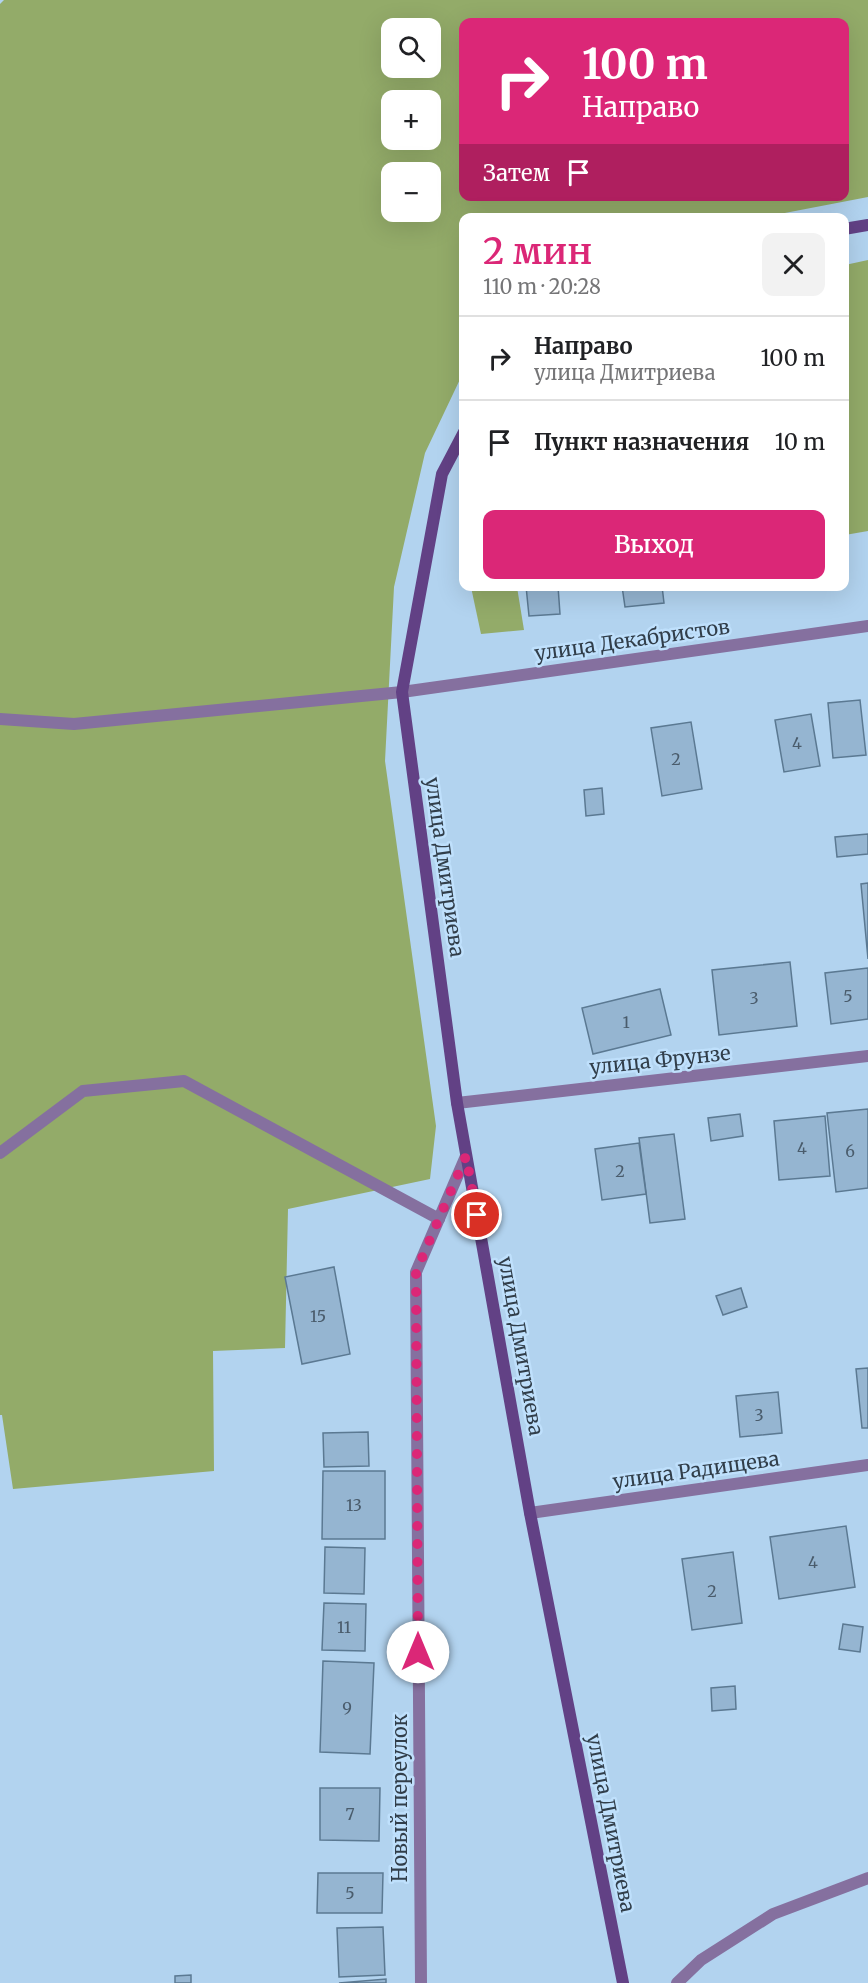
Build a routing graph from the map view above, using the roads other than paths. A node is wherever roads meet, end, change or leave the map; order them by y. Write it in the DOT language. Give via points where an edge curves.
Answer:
graph roads {
  1 [pos="868,225"];
  2 [pos="849,228"];
  3 [pos="459,442"];
  4 [pos="868,626"];
  5 [pos="402,692"];
  6 [pos="0,719"];
  7 [pos="868,1056"];
  8 [pos="457,1103"];
  9 [pos="0,1153"];
  10 [pos="466,1156"];
  11 [pos="439,1219"];
  12 [pos="868,1465"];
  13 [pos="530,1513"];
  14 [pos="868,1878"];
  15 [pos="421,1983"];
  16 [pos="623,1983"];
  17 [pos="677,1983"];
  1 -- 2 [label="street"];
  3 -- 5 [label="street, улица Дмитриева" via="442,474"];
  4 -- 5 [label="street, улица Декабристов"];
  5 -- 6 [label="street, улица Декабристов" via="74,724"];
  5 -- 8 [label="street, улица Дмитриева"];
  7 -- 8 [label="street, улица Фрунзе"];
  8 -- 10 [label="street, улица Дмитриева"];
  9 -- 11 [label="street" via="83,1091 184,1081"];
  10 -- 11 [label="street, Новый переулок"];
  10 -- 13 [label="street, улица Дмитриева"];
  11 -- 15 [label="street, Новый переулок" via="416,1272"];
  12 -- 13 [label="street, улица Радищева"];
  13 -- 16 [label="street, улица Дмитриева"];
  14 -- 17 [label="street" via="773,1914 701,1960"];
}
